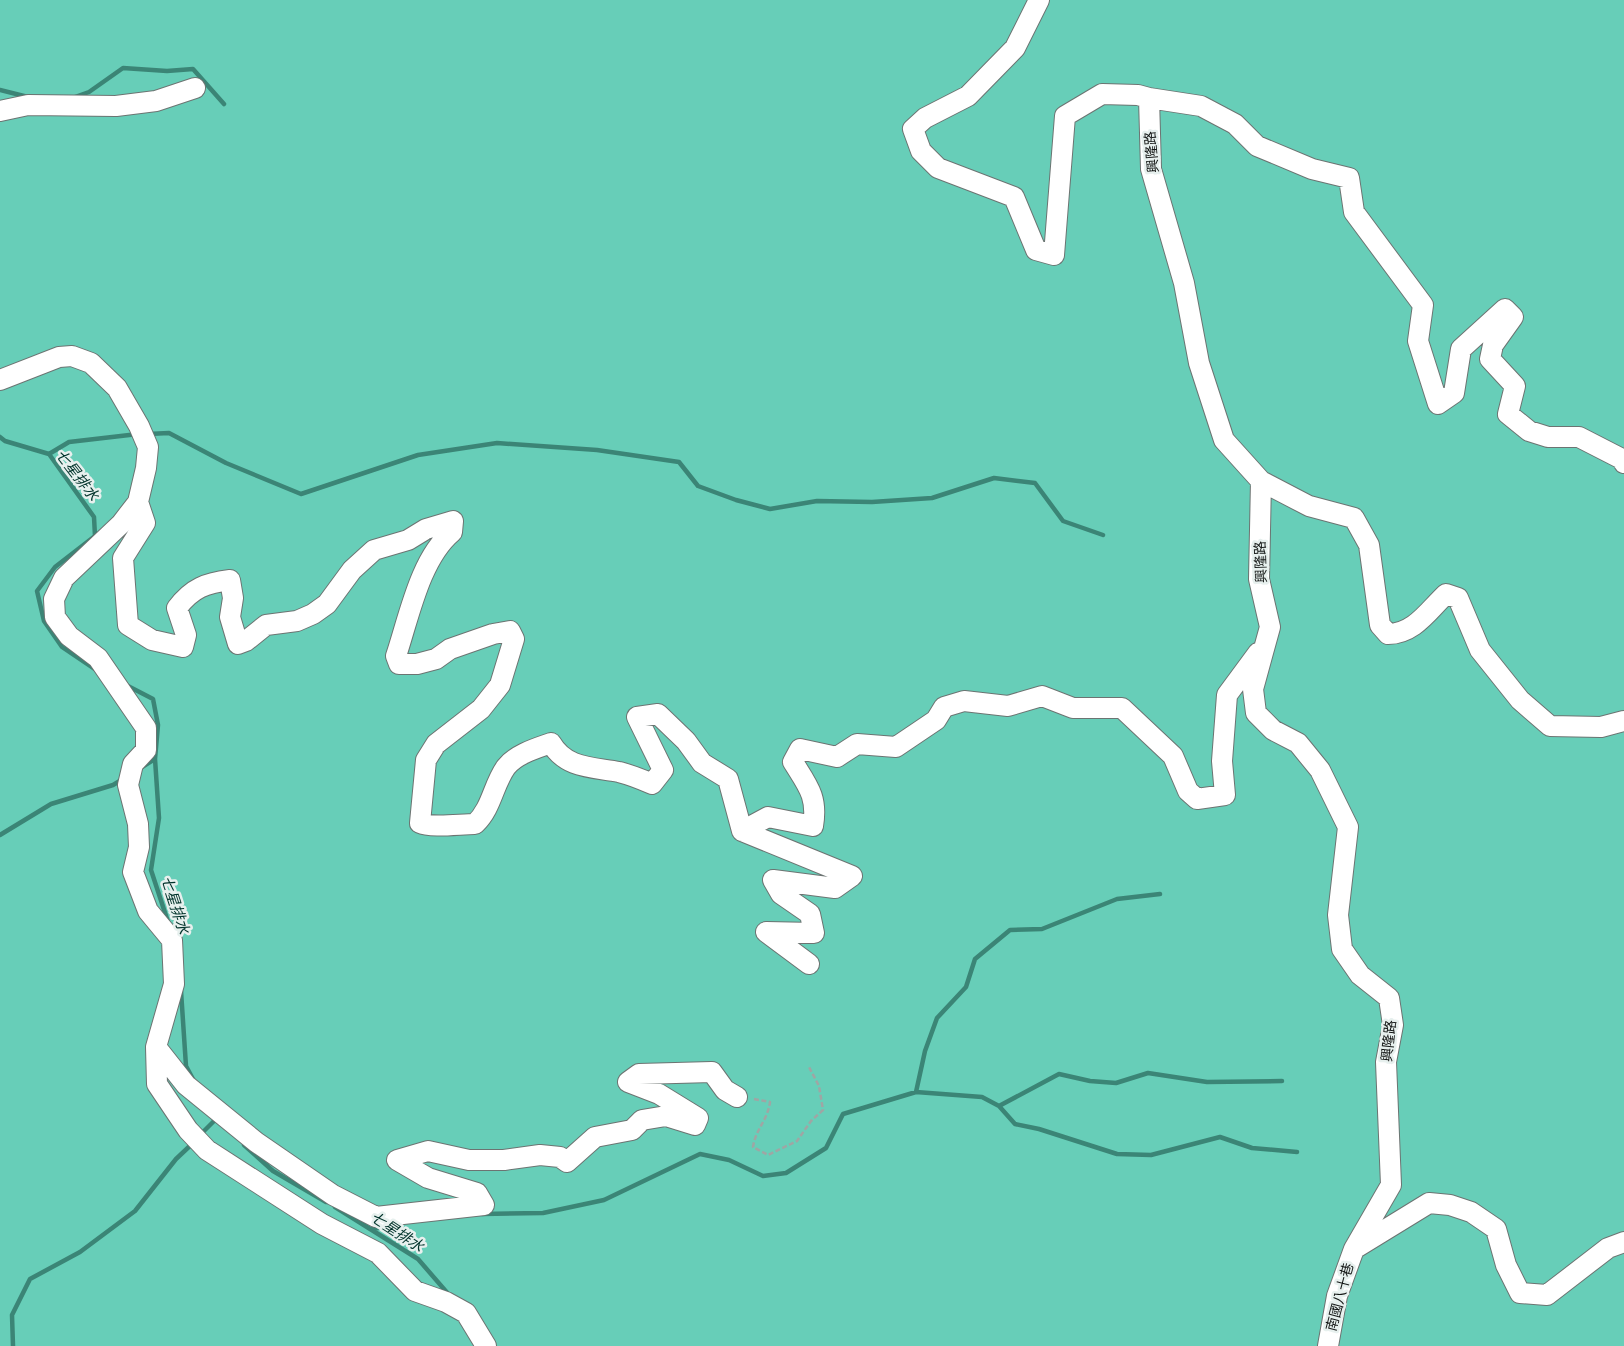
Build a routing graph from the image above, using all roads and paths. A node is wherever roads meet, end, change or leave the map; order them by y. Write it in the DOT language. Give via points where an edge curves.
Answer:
graph roads {
  1 [pos="1039,0"];
  2 [pos="196,88"];
  3 [pos="1149,98"];
  4 [pos="0,111"];
  5 [pos="0,380"];
  6 [pos="1624,463"];
  7 [pos="1261,481"];
  8 [pos="138,502"];
  9 [pos="1265,644"];
  10 [pos="1624,721"];
  11 [pos="742,831"];
  12 [pos="808,964"];
  13 [pos="156,1047"];
  14 [pos="809,1067"];
  15 [pos="737,1097"];
  16 [pos="1624,1242"];
  17 [pos="1354,1249"];
  18 [pos="486,1346"];
  19 [pos="1328,1346"];
  1 -- 3 [label="street" via="1015,48 968,96 925,118 913,128 921,151 938,168 1014,197 1036,250 1054,255 1065,116 1102,94"];
  2 -- 4 [label="street" via="156,101 116,106 28,105"];
  3 -- 6 [label="street" via="1202,106 1235,124 1257,146 1312,169 1349,178 1354,212 1423,304 1418,341 1438,404 1454,393 1462,349 1505,309 1513,317 1493,345 1490,359 1515,386 1508,414 1529,431 1548,437 1580,438"];
  3 -- 7 [label="street, 興隆路" via="1151,169 1184,283 1199,363 1224,440"];
  5 -- 8 [label="street" via="59,357 72,356 91,363 117,388 148,447"];
  7 -- 9 [label="street, 興隆路" via="1260,580 1270,627"];
  7 -- 10 [label="street" via="1309,506 1354,518 1369,545 1380,624 1388,634 1401,634 1414,626 1446,594 1458,598 1480,650 1520,700 1550,726 1601,728"];
  8 -- 11 [label="street" via="145,523 124,558 128,625 152,640 184,647 186,635 177,608 186,596 209,583 230,580 233,598 230,616 238,644 246,642 266,625 297,621 328,604 352,570 374,550 453,521 452,532 434,551 422,579 396,656 399,664 436,659 450,649 493,634 510,631 514,640 500,684 481,709 436,744 426,760 420,822 428,826 475,824 485,814 507,766 529,751 551,743 557,754 574,765 634,776 652,784 663,770 637,717 658,714 686,741 702,763 728,779"];
  8 -- 13 [label="street" via="121,524 64,578 54,598 54,617 69,636 98,658 146,728 146,750 132,764 128,785 138,824 139,847 133,872 148,911 172,940 174,984"];
  9 -- 11 [label="street" via="1227,695 1222,761 1225,795 1197,799 1188,792 1173,756 1122,708 1073,708 1042,696 1008,706 964,701 944,707 936,720 896,747 857,744 837,757 800,749 793,762 812,791 816,809 813,826 768,817"];
  9 -- 17 [label="street, 興隆路" via="1252,689 1256,713 1273,730 1298,743 1320,770 1348,827 1338,915 1342,949 1360,975 1389,998 1392,1016 1386,1062 1391,1185"];
  11 -- 12 [label="street" via="852,876 835,888 773,880 781,894 810,914 814,933 766,932"];
  13 -- 15 [label="street" via="186,1086 256,1142 333,1194 376,1217 484,1205 477,1193 428,1178 397,1160 428,1151 469,1160 540,1155 560,1157 567,1162 595,1137 632,1130 642,1120 666,1116 695,1125 698,1118 659,1094 628,1082 639,1074 712,1072 725,1090"];
  13 -- 18 [label="street" via="157,1084 188,1130 207,1150 322,1224 378,1253 414,1291 466,1313"];
  14 -- 15 [label="path" via="819,1086 823,1110 797,1141 768,1155 754,1147 755,1134 768,1117 770,1102"];
  16 -- 17 [label="street" via="1608,1248 1546,1295 1520,1293 1506,1265 1496,1229 1470,1212 1450,1205 1429,1203"];
  17 -- 19 [label="street, 南國八十巷" via="1337,1296"];
}
